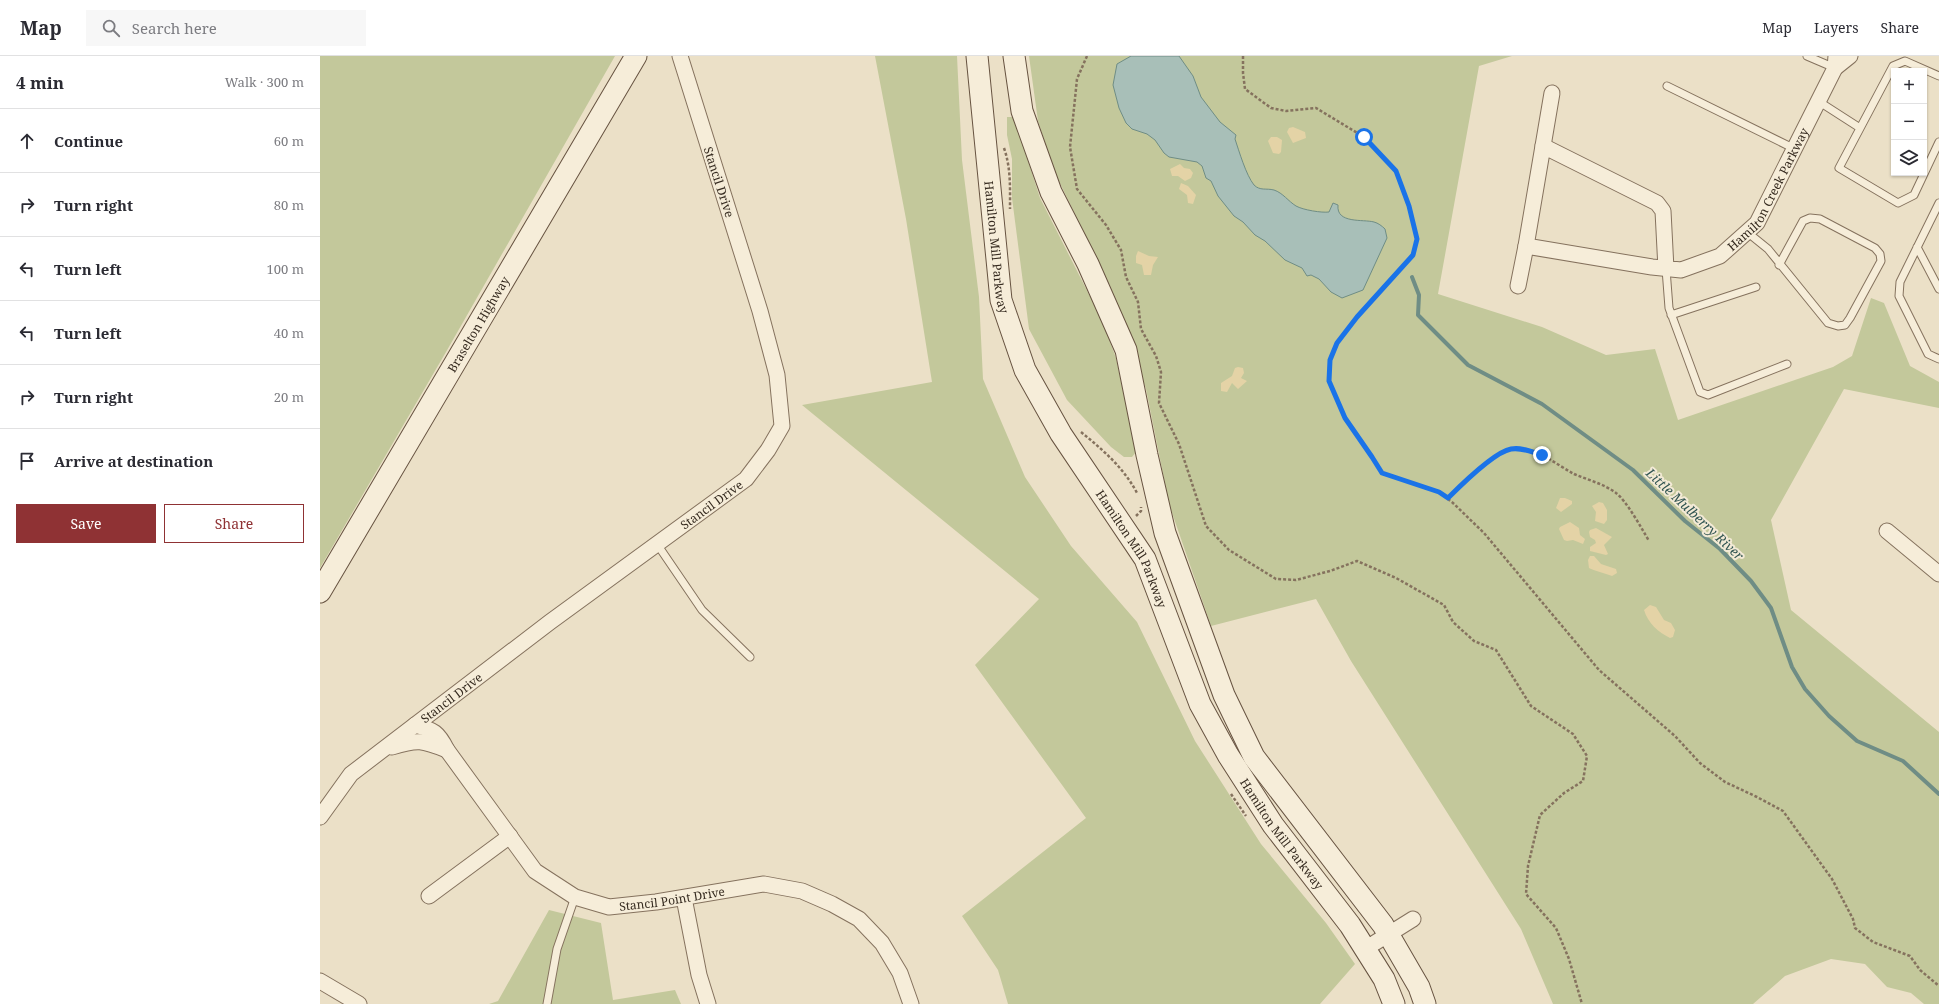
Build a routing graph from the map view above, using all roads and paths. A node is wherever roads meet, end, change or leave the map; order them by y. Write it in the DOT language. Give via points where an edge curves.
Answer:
graph roads {
  1 [pos="636,56"];
  2 [pos="680,56"];
  3 [pos="977,56"];
  4 [pos="1014,56"];
  5 [pos="1087,56"];
  6 [pos="1243,56"];
  7 [pos="1807,56"];
  8 [pos="1850,56"];
  9 [pos="1835,62"];
  10 [pos="1939,76"];
  11 [pos="1667,86"];
  12 [pos="1552,92"];
  13 [pos="1818,100"];
  14 [pos="1860,128"];
  15 [pos="1939,142"];
  16 [pos="1003,146"];
  17 [pos="1543,146"];
  18 [pos="1793,148"];
  19 [pos="1939,203"];
  20 [pos="1010,216"];
  21 [pos="1747,232"];
  22 [pos="1526,246"];
  23 [pos="1917,247"];
  24 [pos="1779,265"];
  25 [pos="1666,269"];
  26 [pos="1518,286"];
  27 [pos="1756,287"];
  28 [pos="1939,289"];
  29 [pos="1671,314"];
  30 [pos="1939,358"];
  31 [pos="1787,364"];
  32 [pos="1080,431"];
  33 [pos="1139,497"];
  34 [pos="1448,498"];
  35 [pos="1141,502"];
  36 [pos="1134,519"];
  37 [pos="1887,530"];
  38 [pos="1649,541"];
  39 [pos="656,544"];
  40 [pos="1939,574"];
  41 [pos="320,592"];
  42 [pos="750,657"];
  43 [pos="415,725"];
  44 [pos="447,750"];
  45 [pos="380,751"];
  46 [pos="323,812"];
  47 [pos="510,836"];
  48 [pos="429,896"];
  49 [pos="575,897"];
  50 [pos="684,898"];
  51 [pos="1413,918"];
  52 [pos="1388,934"];
  53 [pos="1365,949"];
  54 [pos="320,981"];
  55 [pos="1939,986"];
  56 [pos="359,1004"];
  57 [pos="547,1004"];
  58 [pos="708,1004"];
  59 [pos="912,1004"];
  60 [pos="1394,1004"];
  61 [pos="1425,1004"];
  62 [pos="1582,1004"];
  1 -- 41 [label="street, Braselton Highway"];
  2 -- 39 [label="street, Stancil Drive" via="760,311 777,375 782,426 746,479"];
  3 -- 53 [label="street, Hamilton Mill Parkway" via="1001,300 1025,370 1061,434 1145,559 1200,704 1228,755 1274,825 1350,925"];
  4 -- 52 [label="street, Hamilton Mill Parkway" via="1022,111 1051,192 1088,264 1126,350 1165,533 1224,695 1254,757 1331,855"];
  5 -- 62 [label="path" via="1077,79 1070,147 1077,189 1106,225 1121,250 1126,277 1138,302 1141,329 1156,356 1161,372 1159,403 1178,444 1206,526 1228,550 1276,579 1296,580 1357,561 1396,578 1444,605 1453,622 1474,641 1496,650 1531,706 1573,734 1587,756 1584,781 1564,793 1540,815 1528,866 1526,894 1556,928"];
  6 -- 34 [label="path" via="1246,89 1256,98 1271,108 1286,111 1316,108 1364,137 1396,171 1409,206 1417,239 1413,255 1337,343 1330,360 1329,381 1345,418 1382,473 1439,492"];
  7 -- 9 [label="lane"];
  8 -- 9 [label="street, Hamilton Creek Parkway"];
  9 -- 13 [label="street, Hamilton Creek Parkway"];
  10 -- 14 [label="lane" via="1905,61 1892,66"];
  11 -- 18 [label="lane"];
  12 -- 17 [label="street"];
  13 -- 14 [label="lane"];
  13 -- 18 [label="street, Hamilton Creek Parkway"];
  14 -- 15 [label="lane" via="1839,168 1898,203 1914,195"];
  16 -- 20 [label="path" via="1010,178"];
  17 -- 22 [label="street"];
  17 -- 25 [label="street" via="1657,203 1663,211"];
  18 -- 21 [label="street, Hamilton Creek Parkway" via="1757,223"];
  19 -- 23 [label="lane"];
  21 -- 24 [label="lane" via="1768,249"];
  21 -- 25 [label="street, Hamilton Creek Parkway" via="1720,256 1681,270"];
  22 -- 25 [label="street, Hamilton Creek Parkway"];
  22 -- 26 [label="street"];
  23 -- 28 [label="lane"];
  23 -- 30 [label="lane" via="1900,282 1899,296 1928,354"];
  24 -- 24 [label="lane" via="1803,221 1810,218 1820,219 1875,248 1880,254 1881,261 1850,318 1845,325 1838,326 1828,323"];
  25 -- 29 [label="lane"];
  27 -- 29 [label="lane"];
  29 -- 31 [label="lane" via="1700,392 1708,395"];
  32 -- 33 [label="path" via="1128,476"];
  34 -- 38 [label="path" via="1483,466 1505,451 1524,450 1542,455 1574,474 1617,494"];
  34 -- 55 [label="path" via="1484,533 1599,670 1675,736 1700,763 1725,782 1783,812 1832,880 1853,919 1855,928 1873,942 1910,956 1920,970"];
  35 -- 36 [label="path" via="1141,511"];
  37 -- 40 [label="street"];
  39 -- 42 [label="lane" via="702,610"];
  39 -- 43 [label="street, Stancil Drive"];
  43 -- 44 [label="street, Stancil Point Drive" via="432,729 440,736"];
  43 -- 45 [label="street, Stancil Drive"];
  44 -- 45 [label="street" via="426,741 412,741"];
  44 -- 47 [label="street, Stancil Point Drive"];
  45 -- 46 [label="street, Stancil Drive" via="351,774"];
  47 -- 48 [label="street"];
  47 -- 49 [label="street, Stancil Point Drive" via="535,871"];
  49 -- 50 [label="street, Stancil Point Drive" via="610,907"];
  49 -- 57 [label="lane" via="557,949"];
  50 -- 58 [label="street" via="699,975"];
  50 -- 59 [label="street, Stancil Point Drive" via="764,884 802,891 832,904 859,919 882,943 900,973"];
  51 -- 52 [label="street"];
  52 -- 53 [label="street"];
  52 -- 61 [label="street, Hamilton Mill Parkway" via="1419,987"];
  53 -- 60 [label="street, Hamilton Mill Parkway" via="1384,979"];
  54 -- 56 [label="street"];
}
